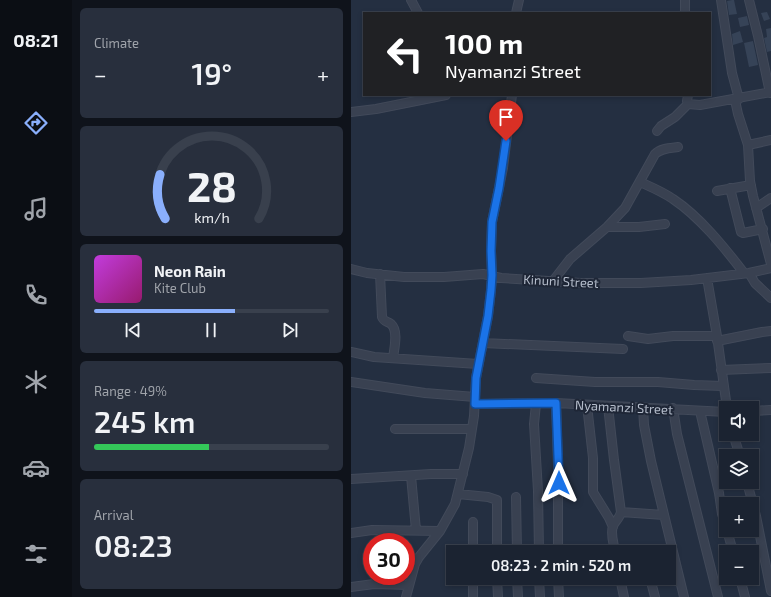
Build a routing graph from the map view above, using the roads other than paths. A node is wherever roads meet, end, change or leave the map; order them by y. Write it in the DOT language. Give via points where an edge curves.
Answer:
graph roads {
  1 [pos="411,0"];
  2 [pos="519,0"];
  3 [pos="685,0"];
  4 [pos="721,0"];
  5 [pos="749,0"];
  6 [pos="417,12"];
  7 [pos="514,12"];
  8 [pos="685,12"];
  9 [pos="770,92"];
  10 [pos="440,96"];
  11 [pos="512,96"];
  12 [pos="688,96"];
  13 [pos="737,99"];
  14 [pos="688,104"];
  15 [pos="351,112"];
  16 [pos="657,131"];
  17 [pos="771,140"];
  18 [pos="748,145"];
  19 [pos="678,147"];
  20 [pos="640,182"];
  21 [pos="751,185"];
  22 [pos="730,188"];
  23 [pos="717,191"];
  24 [pos="771,198"];
  25 [pos="756,208"];
  26 [pos="665,224"];
  27 [pos="607,226"];
  28 [pos="763,229"];
  29 [pos="771,264"];
  30 [pos="771,268"];
  31 [pos="351,270"];
  32 [pos="747,273"];
  33 [pos="380,274"];
  34 [pos="492,275"];
  35 [pos="707,278"];
  36 [pos="553,281"];
  37 [pos="770,296"];
  38 [pos="771,331"];
  39 [pos="628,336"];
  40 [pos="717,338"];
  41 [pos="483,343"];
  42 [pos="623,349"];
  43 [pos="351,352"];
  44 [pos="393,358"];
  45 [pos="478,364"];
  46 [pos="771,368"];
  47 [pos="721,370"];
  48 [pos="536,378"];
  49 [pos="351,382"];
  50 [pos="723,386"];
  51 [pos="475,401"];
  52 [pos="726,401"];
  53 [pos="556,403"];
  54 [pos="536,404"];
  55 [pos="587,405"];
  56 [pos="608,406"];
  57 [pos="643,407"];
  58 [pos="673,408"];
  59 [pos="771,410"];
  60 [pos="700,411"];
  61 [pos="759,411"];
  62 [pos="719,412"];
  63 [pos="395,429"];
  64 [pos="472,429"];
  65 [pos="463,474"];
  66 [pos="411,476"];
  67 [pos="351,479"];
  68 [pos="749,489"];
  69 [pos="458,494"];
  70 [pos="516,497"];
  71 [pos="720,497"];
  72 [pos="621,512"];
  73 [pos="663,515"];
  74 [pos="473,522"];
  75 [pos="613,527"];
  76 [pos="416,530"];
  77 [pos="440,531"];
  78 [pos="351,534"];
  79 [pos="473,545"];
  80 [pos="497,545"];
  81 [pos="517,545"];
  82 [pos="539,545"];
  83 [pos="558,545"];
  84 [pos="614,545"];
  85 [pos="415,566"];
  86 [pos="366,585"];
  87 [pos="409,585"];
  88 [pos="473,585"];
  89 [pos="497,585"];
  90 [pos="517,585"];
  91 [pos="539,585"];
  92 [pos="558,585"];
  93 [pos="621,585"];
  94 [pos="652,585"];
  95 [pos="742,585"];
  96 [pos="351,587"];
  97 [pos="771,592"];
  98 [pos="406,597"];
  99 [pos="473,597"];
  100 [pos="498,597"];
  101 [pos="518,597"];
  102 [pos="540,597"];
  103 [pos="559,597"];
  104 [pos="624,597"];
  105 [pos="655,597"];
  106 [pos="684,597"];
  107 [pos="718,597"];
  108 [pos="745,597"];
  1 -- 6 [label="street"];
  2 -- 7 [label="street"];
  3 -- 8 [label="street"];
  4 -- 13 [label="street"];
  5 -- 9 [label="street"];
  9 -- 13 [label="street"];
  10 -- 15 [label="street"];
  11 -- 34 [label="street" via="503,168 492,222"];
  12 -- 14 [label="street"];
  13 -- 14 [label="street" via="700,105"];
  13 -- 18 [label="street" via="738,114"];
  14 -- 16 [label="street"];
  17 -- 18 [label="street"];
  18 -- 21 [label="street"];
  19 -- 20 [label="street" via="658,150"];
  20 -- 27 [label="street" via="625,208"];
  20 -- 32 [label="street" via="673,198 692,213"];
  21 -- 22 [label="street"];
  21 -- 25 [label="street"];
  22 -- 23 [label="street"];
  22 -- 28 [label="street" via="741,232"];
  24 -- 25 [label="street"];
  25 -- 28 [label="street"];
  26 -- 27 [label="street" via="639,227"];
  27 -- 36 [label="street" via="570,259"];
  28 -- 29 [label="street"];
  30 -- 32 [label="street, Kinuni Street"];
  31 -- 33 [label="street, Kinuni Street"];
  32 -- 35 [label="street, Kinuni Street"];
  32 -- 37 [label="street"];
  33 -- 34 [label="street, Kinuni Street" via="416,278"];
  33 -- 44 [label="street" via="382,317 395,329"];
  34 -- 36 [label="street, Kinuni Street" via="501,278"];
  34 -- 41 [label="street"];
  35 -- 36 [label="street, Kinuni Street" via="621,284"];
  35 -- 40 [label="street"];
  38 -- 40 [label="street"];
  39 -- 40 [label="street" via="648,339 673,336"];
  40 -- 47 [label="street"];
  41 -- 42 [label="street"];
  41 -- 45 [label="street"];
  43 -- 44 [label="street"];
  44 -- 45 [label="street"];
  45 -- 51 [label="street"];
  46 -- 47 [label="street"];
  47 -- 50 [label="street"];
  48 -- 50 [label="street"];
  49 -- 51 [label="street, Nyamanzi Street"];
  50 -- 52 [label="street"];
  51 -- 54 [label="street, Nyamanzi Street"];
  51 -- 64 [label="street"];
  53 -- 54 [label="street, Nyamanzi Street"];
  53 -- 55 [label="street, Nyamanzi Street"];
  53 -- 83 [label="street" via="559,466"];
  54 -- 82 [label="street" via="534,424"];
  55 -- 56 [label="street, Nyamanzi Street"];
  55 -- 75 [label="street" via="593,458 593,492"];
  56 -- 57 [label="street, Nyamanzi Street"];
  56 -- 72 [label="street"];
  57 -- 58 [label="street, Nyamanzi Street"];
  57 -- 73 [label="street" via="648,448"];
  58 -- 60 [label="street, Nyamanzi Street"];
  58 -- 107 [label="street" via="677,434"];
  59 -- 61 [label="street"];
  60 -- 62 [label="street, Nyamanzi Street"];
  60 -- 71 [label="street"];
  63 -- 64 [label="street"];
  64 -- 65 [label="street"];
  65 -- 66 [label="street"];
  65 -- 69 [label="street"];
  66 -- 67 [label="street"];
  66 -- 76 [label="street"];
  68 -- 97 [label="street"];
  69 -- 77 [label="street"];
  69 -- 80 [label="street" via="497,500"];
  70 -- 81 [label="street"];
  72 -- 73 [label="street"];
  72 -- 75 [label="street"];
  73 -- 106 [label="street"];
  74 -- 79 [label="street"];
  75 -- 84 [label="street"];
  76 -- 77 [label="street"];
  76 -- 78 [label="street" via="372,530"];
  77 -- 85 [label="street"];
  86 -- 96 [label="street"];
  87 -- 98 [label="street"];
  88 -- 99 [label="street"];
  89 -- 100 [label="street"];
  90 -- 101 [label="street"];
  91 -- 102 [label="street"];
  92 -- 103 [label="street"];
  93 -- 104 [label="street"];
  94 -- 105 [label="street"];
  95 -- 108 [label="street"];
}
